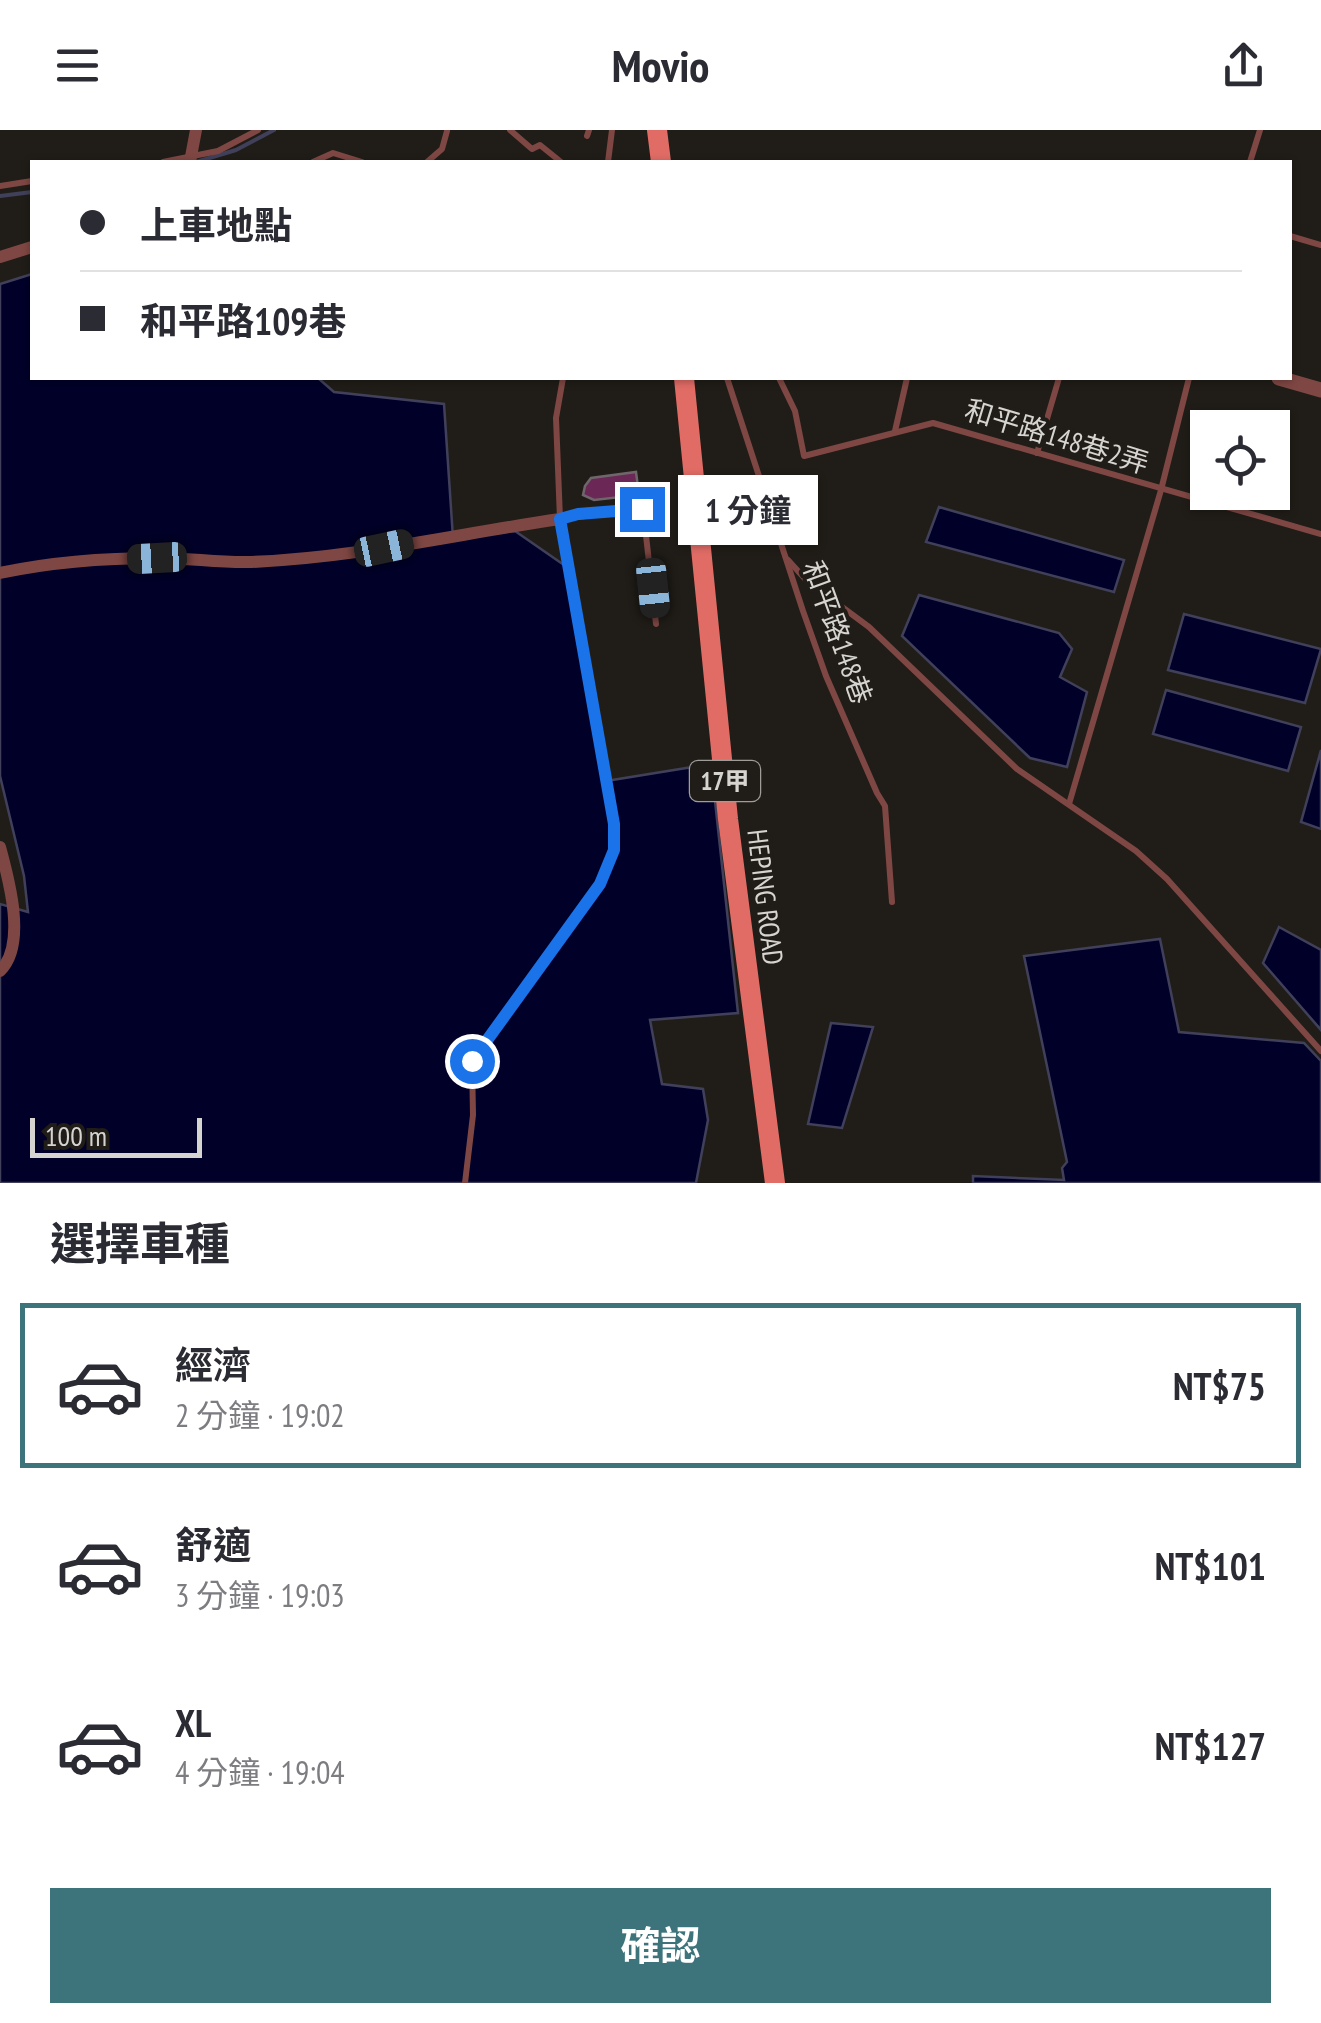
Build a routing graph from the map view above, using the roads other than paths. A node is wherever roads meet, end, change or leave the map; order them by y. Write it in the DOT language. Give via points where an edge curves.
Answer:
graph roads {
  1 [pos="196,130"];
  2 [pos="258,130"];
  3 [pos="510,130"];
  4 [pos="612,130"];
  5 [pos="657,130"];
  6 [pos="1260,130"];
  7 [pos="447,131"];
  8 [pos="190,160"];
  9 [pos="318,160"];
  10 [pos="356,160"];
  11 [pos="430,160"];
  12 [pos="559,160"];
  13 [pos="608,160"];
  14 [pos="661,160"];
  15 [pos="1251,160"];
  16 [pos="30,182"];
  17 [pos="0,186"];
  18 [pos="1292,237"];
  19 [pos="1321,245"];
  20 [pos="30,248"];
  21 [pos="0,257"];
  22 [pos="564,380"];
  23 [pos="684,380"];
  24 [pos="728,380"];
  25 [pos="780,380"];
  26 [pos="907,380"];
  27 [pos="1058,380"];
  28 [pos="1188,380"];
  29 [pos="1286,380"];
  30 [pos="1321,390"];
  31 [pos="895,431"];
  32 [pos="1037,453"];
  33 [pos="1161,490"];
  34 [pos="560,519"];
  35 [pos="1321,534"];
  36 [pos="788,560"];
  37 [pos="0,573"];
  38 [pos="656,624"];
  39 [pos="1069,804"];
  40 [pos="0,847"];
  41 [pos="892,902"];
  42 [pos="0,971"];
  43 [pos="1321,1051"];
  44 [pos="465,1183"];
  45 [pos="775,1183"];
  1 -- 8 [label="street"];
  2 -- 8 [label="lane"];
  3 -- 12 [label="lane"];
  4 -- 13 [label="lane"];
  5 -- 14 [label="main road"];
  6 -- 15 [label="lane"];
  7 -- 11 [label="lane"];
  9 -- 10 [label="lane" via="333,152"];
  16 -- 17 [label="lane"];
  18 -- 19 [label="lane"];
  20 -- 21 [label="street"];
  22 -- 34 [label="lane" via="556,418"];
  23 -- 45 [label="main road, HEPING ROAD / 17甲" via="728,819"];
  24 -- 36 [label="lane, 和平路148巷"];
  25 -- 31 [label="lane, 和平路148巷2弄" via="804,456"];
  26 -- 31 [label="lane"];
  27 -- 32 [label="lane"];
  28 -- 33 [label="lane"];
  29 -- 30 [label="street"];
  31 -- 32 [label="lane, 和平路148巷2弄" via="933,423"];
  32 -- 33 [label="lane, 和平路148巷2弄"];
  33 -- 35 [label="lane, 和平路148巷2弄"];
  33 -- 39 [label="lane"];
  34 -- 37 [label="street" via="357,554 249,562 157,558"];
  34 -- 38 [label="lane" via="642,509"];
  34 -- 44 [label="lane" via="614,850 600,884 475,1054"];
  36 -- 39 [label="lane" via="870,627 1017,769"];
  36 -- 41 [label="lane, 和平路148巷" via="826,676 885,806"];
  39 -- 43 [label="lane" via="1168,879"];
  40 -- 42 [label="street" via="14,932 13,954"];
}
